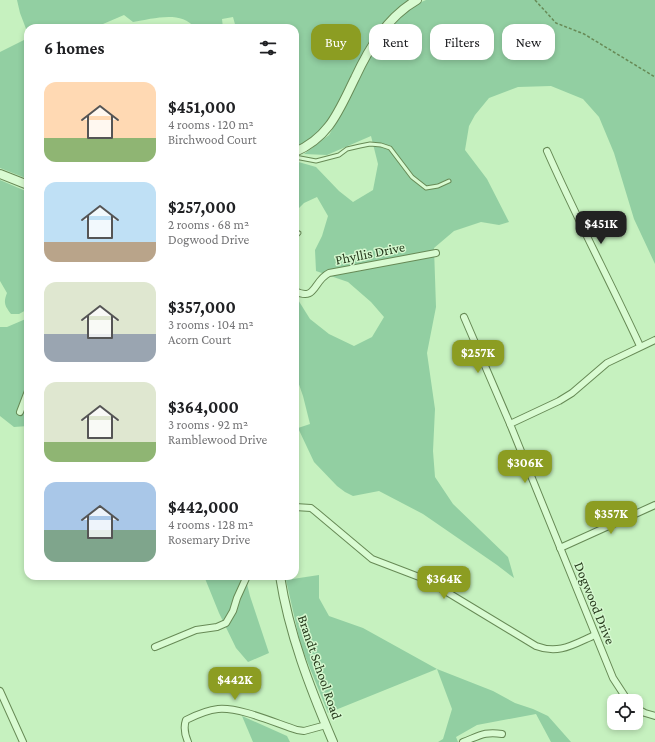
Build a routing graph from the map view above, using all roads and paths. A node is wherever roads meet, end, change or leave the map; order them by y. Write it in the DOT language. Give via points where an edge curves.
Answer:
graph roads {
  1 [pos="417,0"];
  2 [pos="535,0"];
  3 [pos="655,77"];
  4 [pos="299,150"];
  5 [pos="547,151"];
  6 [pos="299,158"];
  7 [pos="0,174"];
  8 [pos="449,181"];
  9 [pos="24,183"];
  10 [pos="436,253"];
  11 [pos="299,294"];
  12 [pos="464,317"];
  13 [pos="655,340"];
  14 [pos="640,346"];
  15 [pos="24,402"];
  16 [pos="20,412"];
  17 [pos="510,424"];
  18 [pos="655,505"];
  19 [pos="299,507"];
  20 [pos="560,548"];
  21 [pos="245,580"];
  22 [pos="281,580"];
  23 [pos="595,635"];
  24 [pos="155,647"];
  25 [pos="1,694"];
  26 [pos="624,694"];
  27 [pos="643,712"];
  28 [pos="655,716"];
  29 [pos="326,725"];
  30 [pos="502,734"];
  31 [pos="23,742"];
  32 [pos="188,742"];
  33 [pos="333,742"];
  34 [pos="463,742"];
  1 -- 4 [label="street" via="396,16 380,33 329,127 320,137"];
  2 -- 3 [label="path" via="556,23 584,34"];
  5 -- 14 [label="street"];
  6 -- 8 [label="lane" via="316,160 339,155 347,149 370,144 381,145 390,148 412,177 426,188"];
  7 -- 9 [label="street"];
  10 -- 11 [label="street, Phyllis Drive" via="329,273 321,278 309,295"];
  12 -- 17 [label="street, Dogwood Drive"];
  13 -- 14 [label="street"];
  14 -- 17 [label="street" via="607,364 559,401"];
  15 -- 16 [label="street"];
  17 -- 20 [label="street, Dogwood Drive"];
  18 -- 20 [label="street"];
  19 -- 23 [label="street" via="311,508 372,559 426,580 536,646 549,650 561,649"];
  20 -- 23 [label="street, Dogwood Drive"];
  21 -- 24 [label="street" via="226,623 196,630"];
  22 -- 29 [label="street, Brandt School Road" via="300,658"];
  23 -- 26 [label="street, Dogwood Drive"];
  25 -- 31 [label="street"];
  27 -- 28 [label="street"];
  29 -- 32 [label="street" via="304,731 297,730 238,710 219,708 186,720 184,726"];
  29 -- 33 [label="street, Brandt School Road"];
  30 -- 34 [label="street" via="485,733"];
}
